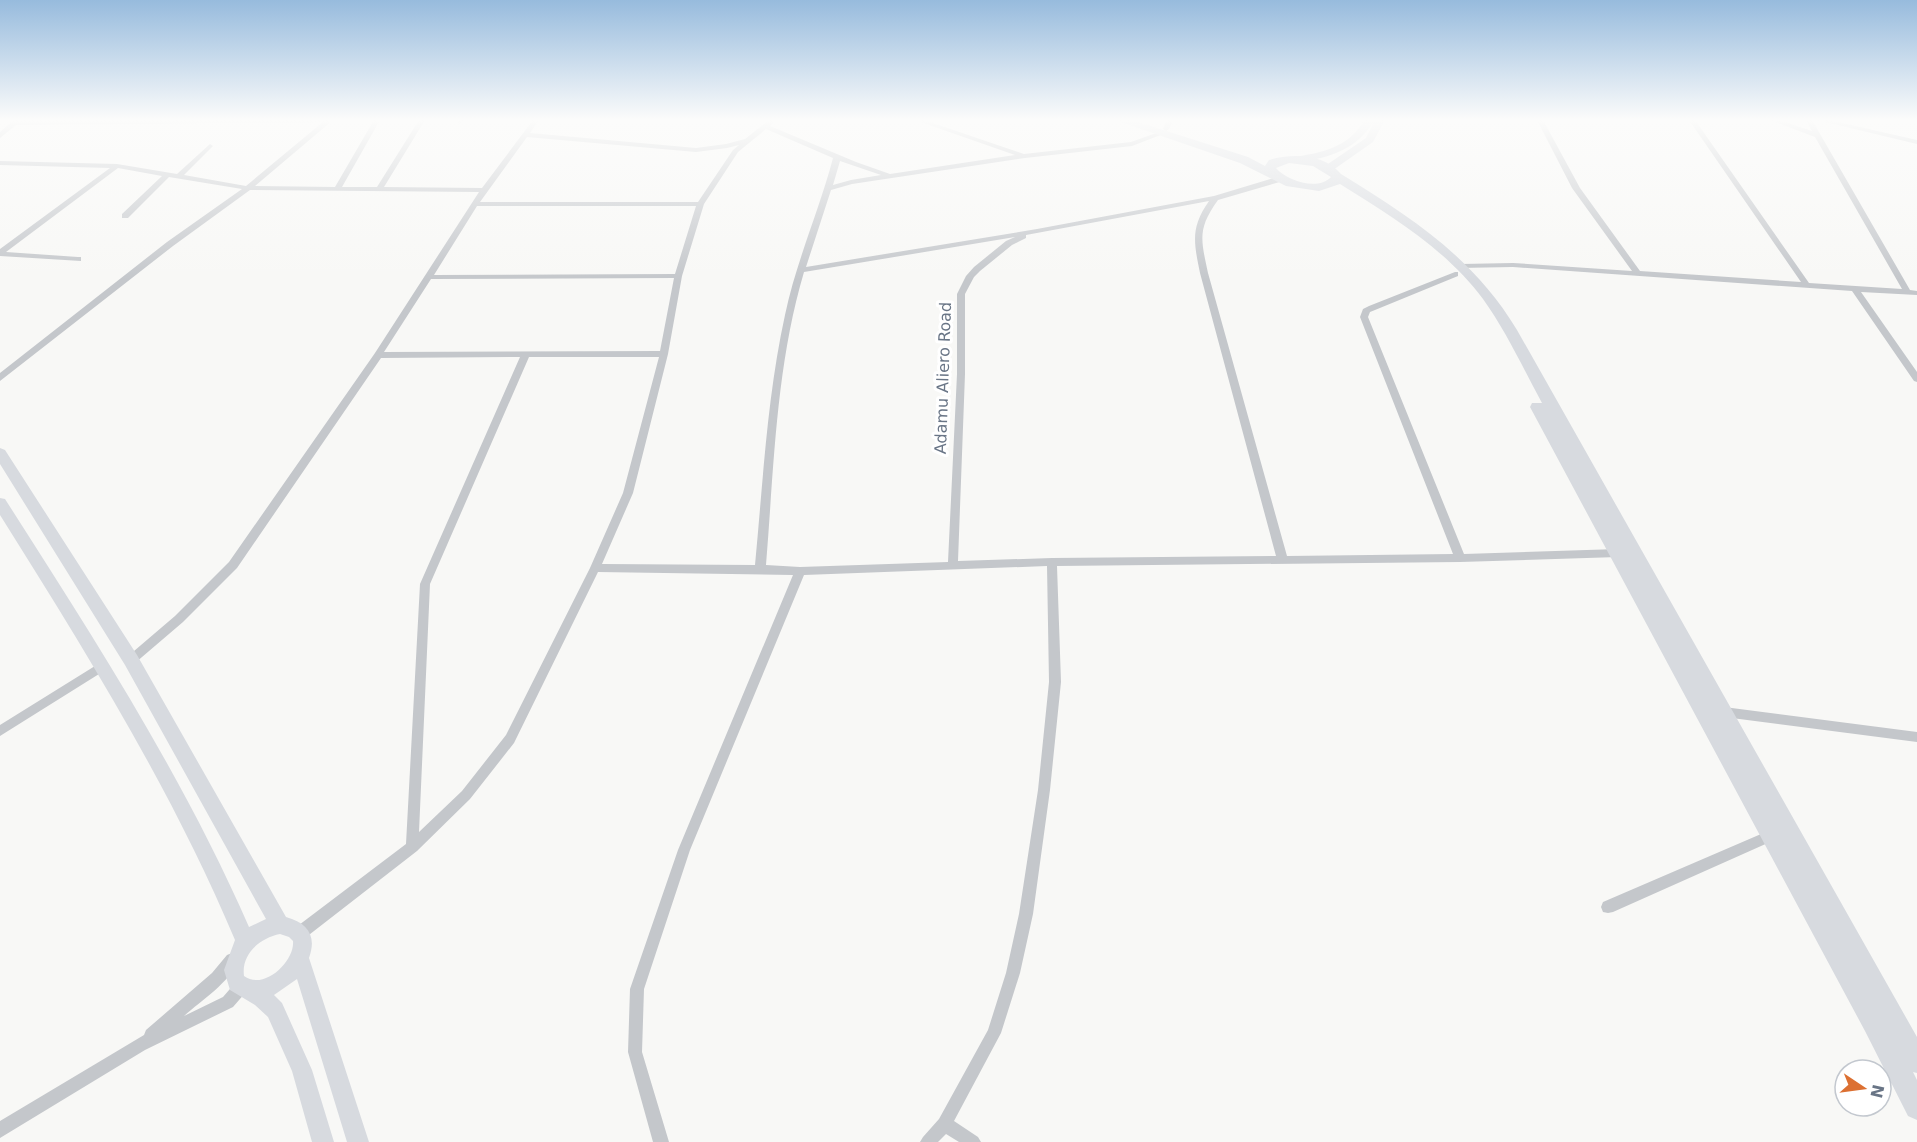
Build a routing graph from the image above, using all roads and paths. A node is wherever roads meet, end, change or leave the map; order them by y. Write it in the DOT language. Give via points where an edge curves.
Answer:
graph roads {
  1 [pos="107,173"];
  2 [pos="158,173"];
  3 [pos="182,173"];
  4 [pos="266,173"];
  5 [pos="346,173"];
  6 [pos="389,173"];
  7 [pos="496,173"];
  8 [pos="720,173"];
  9 [pos="833,173"];
  10 [pos="852,173"];
  11 [pos="883,173"];
  12 [pos="910,173"];
  13 [pos="1272,173"];
  14 [pos="1275,173"];
  15 [pos="1320,173"];
  16 [pos="1335,173"];
  17 [pos="1568,173"];
  18 [pos="1729,173"];
  19 [pos="1839,173"];
  20 [pos="167,175"];
  21 [pos="892,176"];
  22 [pos="1277,176"];
  23 [pos="178,177"];
  24 [pos="1330,178"];
  25 [pos="851,182"];
  26 [pos="248,188"];
  27 [pos="830,188"];
  28 [pos="337,189"];
  29 [pos="379,189"];
  30 [pos="484,190"];
  31 [pos="1215,198"];
  32 [pos="476,204"];
  33 [pos="700,204"];
  34 [pos="125,216"];
  35 [pos="1037,231"];
  36 [pos="0,253"];
  37 [pos="78,259"];
  38 [pos="801,270"];
  39 [pos="1458,270"];
  40 [pos="1638,274"];
  41 [pos="678,276"];
  42 [pos="429,277"];
  43 [pos="1807,286"];
  44 [pos="1855,289"];
  45 [pos="1912,293"];
  46 [pos="526,354"];
  47 [pos="664,354"];
  48 [pos="378,355"];
  49 [pos="0,378"];
  50 [pos="1917,379"];
  51 [pos="0,453"];
  52 [pos="0,503"];
  53 [pos="1618,553"];
  54 [pos="1282,558"];
  55 [pos="1460,558"];
  56 [pos="1052,562"];
  57 [pos="953,566"];
  58 [pos="595,568"];
  59 [pos="760,568"];
  60 [pos="800,571"];
  61 [pos="131,660"];
  62 [pos="104,666"];
  63 [pos="1724,712"];
  64 [pos="0,730"];
  65 [pos="1917,737"];
  66 [pos="1791,833"];
  67 [pos="1771,834"];
  68 [pos="412,847"];
  69 [pos="1608,907"];
  70 [pos="280,925"];
  71 [pos="300,933"];
  72 [pos="241,948"];
  73 [pos="300,959"];
  74 [pos="244,988"];
  75 [pos="140,1045"];
  76 [pos="1917,1060"];
  77 [pos="1917,1107"];
  78 [pos="944,1124"];
  79 [pos="0,1130"];
  80 [pos="323,1142"];
  81 [pos="358,1142"];
  82 [pos="661,1142"];
  83 [pos="928,1142"];
  84 [pos="973,1142"];
  1 -- 36 [label="street"];
  2 -- 20 [label="street"];
  3 -- 23 [label="street"];
  4 -- 26 [label="street"];
  5 -- 28 [label="street"];
  6 -- 29 [label="street"];
  7 -- 30 [label="street"];
  8 -- 33 [label="street"];
  9 -- 27 [label="street"];
  10 -- 25 [label="street"];
  11 -- 21 [label="street"];
  12 -- 21 [label="street"];
  13 -- 22 [label="main road"];
  14 -- 22 [label="main road"];
  15 -- 24 [label="main road"];
  16 -- 24 [label="main road"];
  17 -- 40 [label="street"];
  18 -- 43 [label="street"];
  19 -- 45 [label="street"];
  20 -- 23 [label="street"];
  20 -- 34 [label="street"];
  21 -- 25 [label="street"];
  22 -- 24 [label="main road" via="1298,184"];
  22 -- 31 [label="street"];
  23 -- 26 [label="street"];
  24 -- 39 [label="main road"];
  25 -- 27 [label="street"];
  26 -- 28 [label="street"];
  26 -- 49 [label="street"];
  27 -- 38 [label="street"];
  28 -- 29 [label="street"];
  29 -- 30 [label="street"];
  30 -- 32 [label="street"];
  31 -- 35 [label="street"];
  31 -- 54 [label="street" via="1201,216 1197,233 1204,273"];
  32 -- 33 [label="street"];
  32 -- 42 [label="street"];
  33 -- 41 [label="street"];
  35 -- 38 [label="street"];
  35 -- 57 [label="street, Adamu Aliero Road" via="1017,238 1001,250 970,276 960,294 961,374"];
  36 -- 37 [label="street"];
  38 -- 59 [label="street" via="780,355"];
  39 -- 40 [label="street" via="1513,265"];
  39 -- 53 [label="main road" via="1494,326"];
  39 -- 55 [label="street" via="1372,308 1364,316"];
  39 -- 63 [label="main road" via="1480,286 1496,308"];
  40 -- 43 [label="street"];
  41 -- 42 [label="street"];
  41 -- 47 [label="street"];
  42 -- 48 [label="street"];
  43 -- 44 [label="street"];
  44 -- 45 [label="street"];
  44 -- 50 [label="street"];
  46 -- 47 [label="street"];
  46 -- 48 [label="street"];
  46 -- 68 [label="street" via="425,584"];
  47 -- 58 [label="street" via="628,493"];
  48 -- 61 [label="street" via="223,578"];
  51 -- 61 [label="main road"];
  52 -- 62 [label="main road"];
  53 -- 55 [label="street"];
  53 -- 67 [label="main road"];
  54 -- 55 [label="street"];
  54 -- 56 [label="street"];
  56 -- 57 [label="street"];
  56 -- 78 [label="street" via="1055,682 1026,914 994,1033"];
  57 -- 60 [label="street"];
  58 -- 59 [label="street"];
  58 -- 68 [label="street" via="510,739 466,795"];
  59 -- 60 [label="street"];
  60 -- 82 [label="street" via="684,850 637,989 635,1052"];
  61 -- 70 [label="main road"];
  62 -- 64 [label="street"];
  62 -- 72 [label="main road" via="226,892"];
  63 -- 65 [label="street"];
  63 -- 66 [label="main road"];
  66 -- 67 [label="street"];
  66 -- 76 [label="main road"];
  67 -- 69 [label="street"];
  67 -- 77 [label="main road"];
  68 -- 71 [label="street"];
  70 -- 71 [label="main road"];
  70 -- 72 [label="main road" via="268,927"];
  71 -- 73 [label="main road"];
  72 -- 74 [label="main road" via="232,968 234,979"];
  72 -- 75 [label="street" via="217,978"];
  73 -- 74 [label="main road" via="290,974 275,985 258,991"];
  73 -- 81 [label="main road"];
  74 -- 75 [label="street" via="228,1002"];
  74 -- 80 [label="main road" via="275,1010 302,1070"];
  75 -- 79 [label="street"];
  78 -- 83 [label="street"];
  78 -- 84 [label="street"];
}
